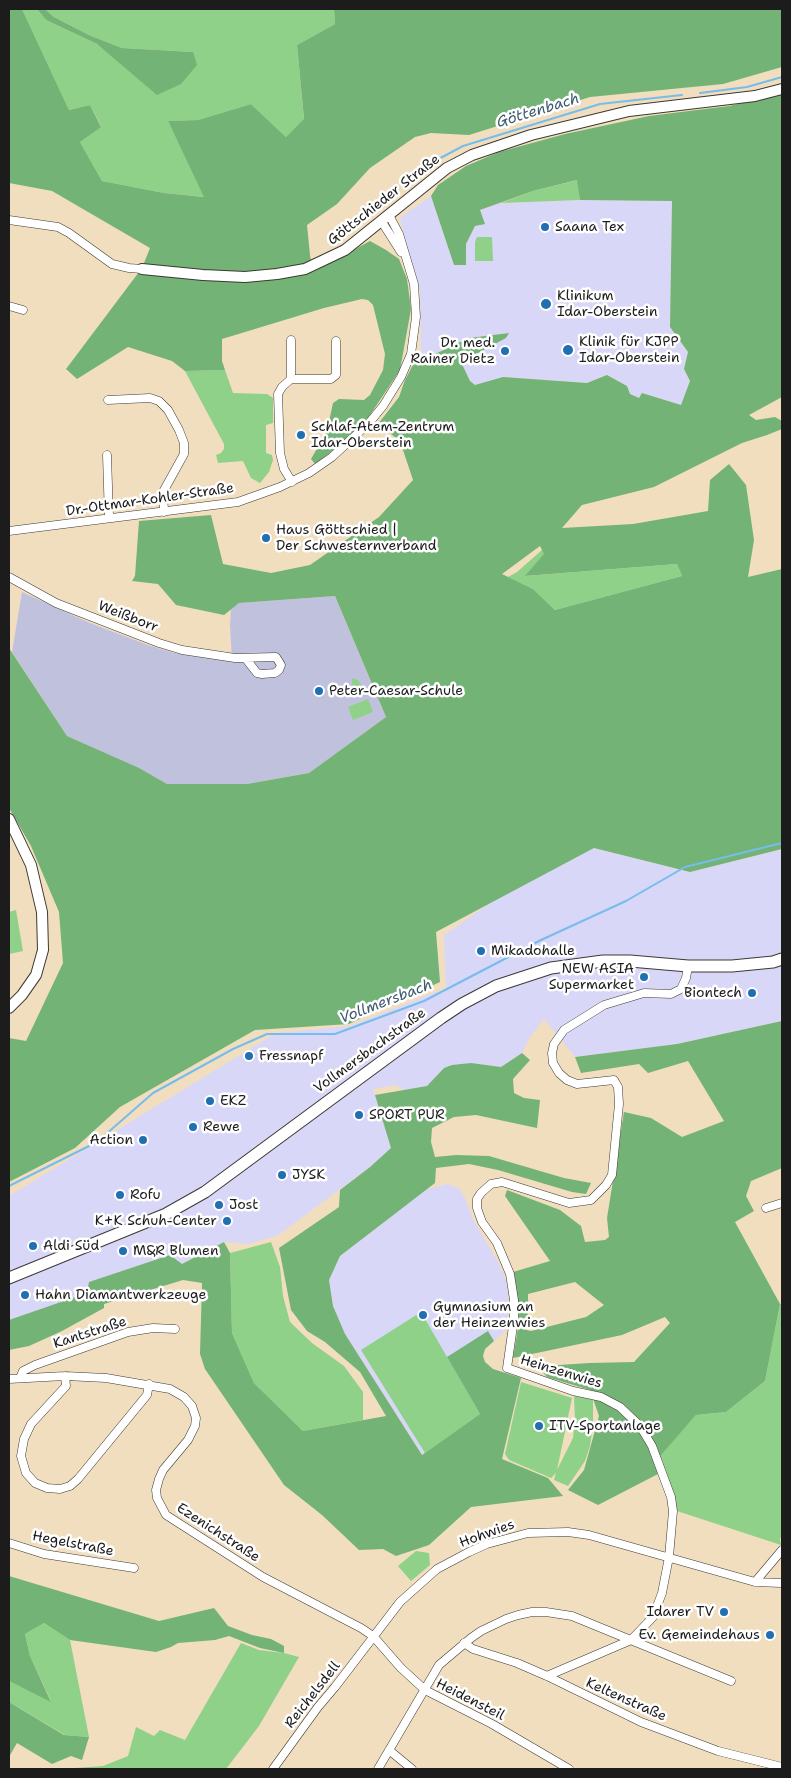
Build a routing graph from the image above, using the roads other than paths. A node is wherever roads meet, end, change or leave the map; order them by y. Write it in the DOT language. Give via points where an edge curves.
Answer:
graph roads {
  1 [pos="782,89"];
  2 [pos="386,219"];
  3 [pos="9,220"];
  4 [pos="142,269"];
  5 [pos="9,306"];
  6 [pos="23,310"];
  7 [pos="291,340"];
  8 [pos="336,341"];
  9 [pos="291,379"];
  10 [pos="108,400"];
  11 [pos="107,455"];
  12 [pos="292,482"];
  13 [pos="164,512"];
  14 [pos="109,518"];
  15 [pos="9,531"];
  16 [pos="9,577"];
  17 [pos="246,659"];
  18 [pos="9,819"];
  19 [pos="782,959"];
  20 [pos="688,966"];
  21 [pos="9,1008"];
  22 [pos="782,1203"];
  23 [pos="766,1208"];
  24 [pos="9,1278"];
  25 [pos="174,1329"];
  26 [pos="65,1376"];
  27 [pos="20,1378"];
  28 [pos="9,1379"];
  29 [pos="149,1384"];
  30 [pos="9,1543"];
  31 [pos="782,1550"];
  32 [pos="669,1558"];
  33 [pos="134,1568"];
  34 [pos="755,1582"];
  35 [pos="780,1583"];
  36 [pos="373,1636"];
  37 [pos="631,1640"];
  38 [pos="464,1643"];
  39 [pos="547,1676"];
  40 [pos="731,1681"];
  41 [pos="425,1690"];
  42 [pos="389,1750"];
  43 [pos="782,1767"];
  44 [pos="272,1769"];
  45 [pos="378,1769"];
  46 [pos="412,1769"];
  47 [pos="569,1769"];
  1 -- 2 [label="street, Göttschieder Straße" via="755,96 629,112 514,141 472,155 447,168"];
  2 -- 4 [label="street, Göttschieder Straße" via="345,250 292,272 244,277"];
  2 -- 12 [label="street, Dr.-Ottmar-Kohler-Straße" via="396,226 415,296 416,316 410,354 401,377 383,406 361,431 332,457"];
  3 -- 4 [label="street, Göttschieder Straße" via="58,227 112,264"];
  5 -- 6 [label="street"];
  7 -- 9 [label="street"];
  8 -- 9 [label="street" via="336,375 331,379"];
  9 -- 12 [label="street" via="278,394 280,453"];
  10 -- 13 [label="street" via="150,398 160,401 179,430 184,454 163,492"];
  11 -- 14 [label="street"];
  12 -- 13 [label="street, Dr.-Ottmar-Kohler-Straße" via="238,502"];
  13 -- 14 [label="street, Dr.-Ottmar-Kohler-Straße"];
  14 -- 15 [label="street, Dr.-Ottmar-Kohler-Straße"];
  16 -- 17 [label="street, Weißborr" via="56,602 159,643 182,650"];
  18 -- 21 [label="street" via="32,865 42,912 43,950 36,974"];
  19 -- 20 [label="main road, Vollmersbachstraße" via="732,966"];
  20 -- 24 [label="main road, Vollmersbachstraße" via="630,961 565,965 496,986 441,1018 205,1192 166,1214"];
  20 -- 32 [label="street, Heinzenwies" via="681,989 671,994 644,993 604,1005 564,1030 554,1044 553,1062 567,1080 578,1084 614,1080 618,1087 612,1175 606,1185 591,1200 569,1203 502,1182 491,1184 477,1198 482,1222 497,1242 510,1274 514,1318 507,1368 610,1401 640,1426 655,1452 672,1497"];
  22 -- 23 [label="street"];
  25 -- 27 [label="street, Kantstraße" via="128,1332 36,1365 23,1371"];
  26 -- 27 [label="street, Ezenichstraße"];
  26 -- 29 [label="street, Ezenichstraße"];
  26 -- 29 [label="street" via="66,1386 31,1424 21,1456 26,1472 35,1483 47,1488 70,1486 78,1479 147,1395"];
  27 -- 28 [label="street, Ezenichstraße"];
  29 -- 36 [label="street, Ezenichstraße" via="170,1388 184,1397 196,1418 188,1440 159,1479 157,1498 166,1515 263,1578"];
  30 -- 33 [label="street, Hegelstraße" via="44,1554"];
  31 -- 34 [label="street"];
  32 -- 34 [label="street, Hohwies"];
  32 -- 36 [label="street, Hohwies" via="588,1535 548,1532 510,1536 437,1569 400,1602"];
  32 -- 37 [label="street" via="656,1612"];
  34 -- 35 [label="street, Hohwies"];
  36 -- 41 [label="street, Heidensteil"];
  36 -- 44 [label="street, Reichelsdell"];
  37 -- 38 [label="street" via="572,1616 539,1612 506,1619"];
  37 -- 39 [label="street"];
  37 -- 40 [label="street"];
  38 -- 39 [label="street, Keltenstraße"];
  38 -- 41 [label="street" via="439,1665"];
  39 -- 43 [label="street, Keltenstraße" via="648,1725 718,1751"];
  41 -- 42 [label="street"];
  41 -- 47 [label="street, Heidensteil"];
  42 -- 45 [label="street"];
  42 -- 46 [label="street"];
}
